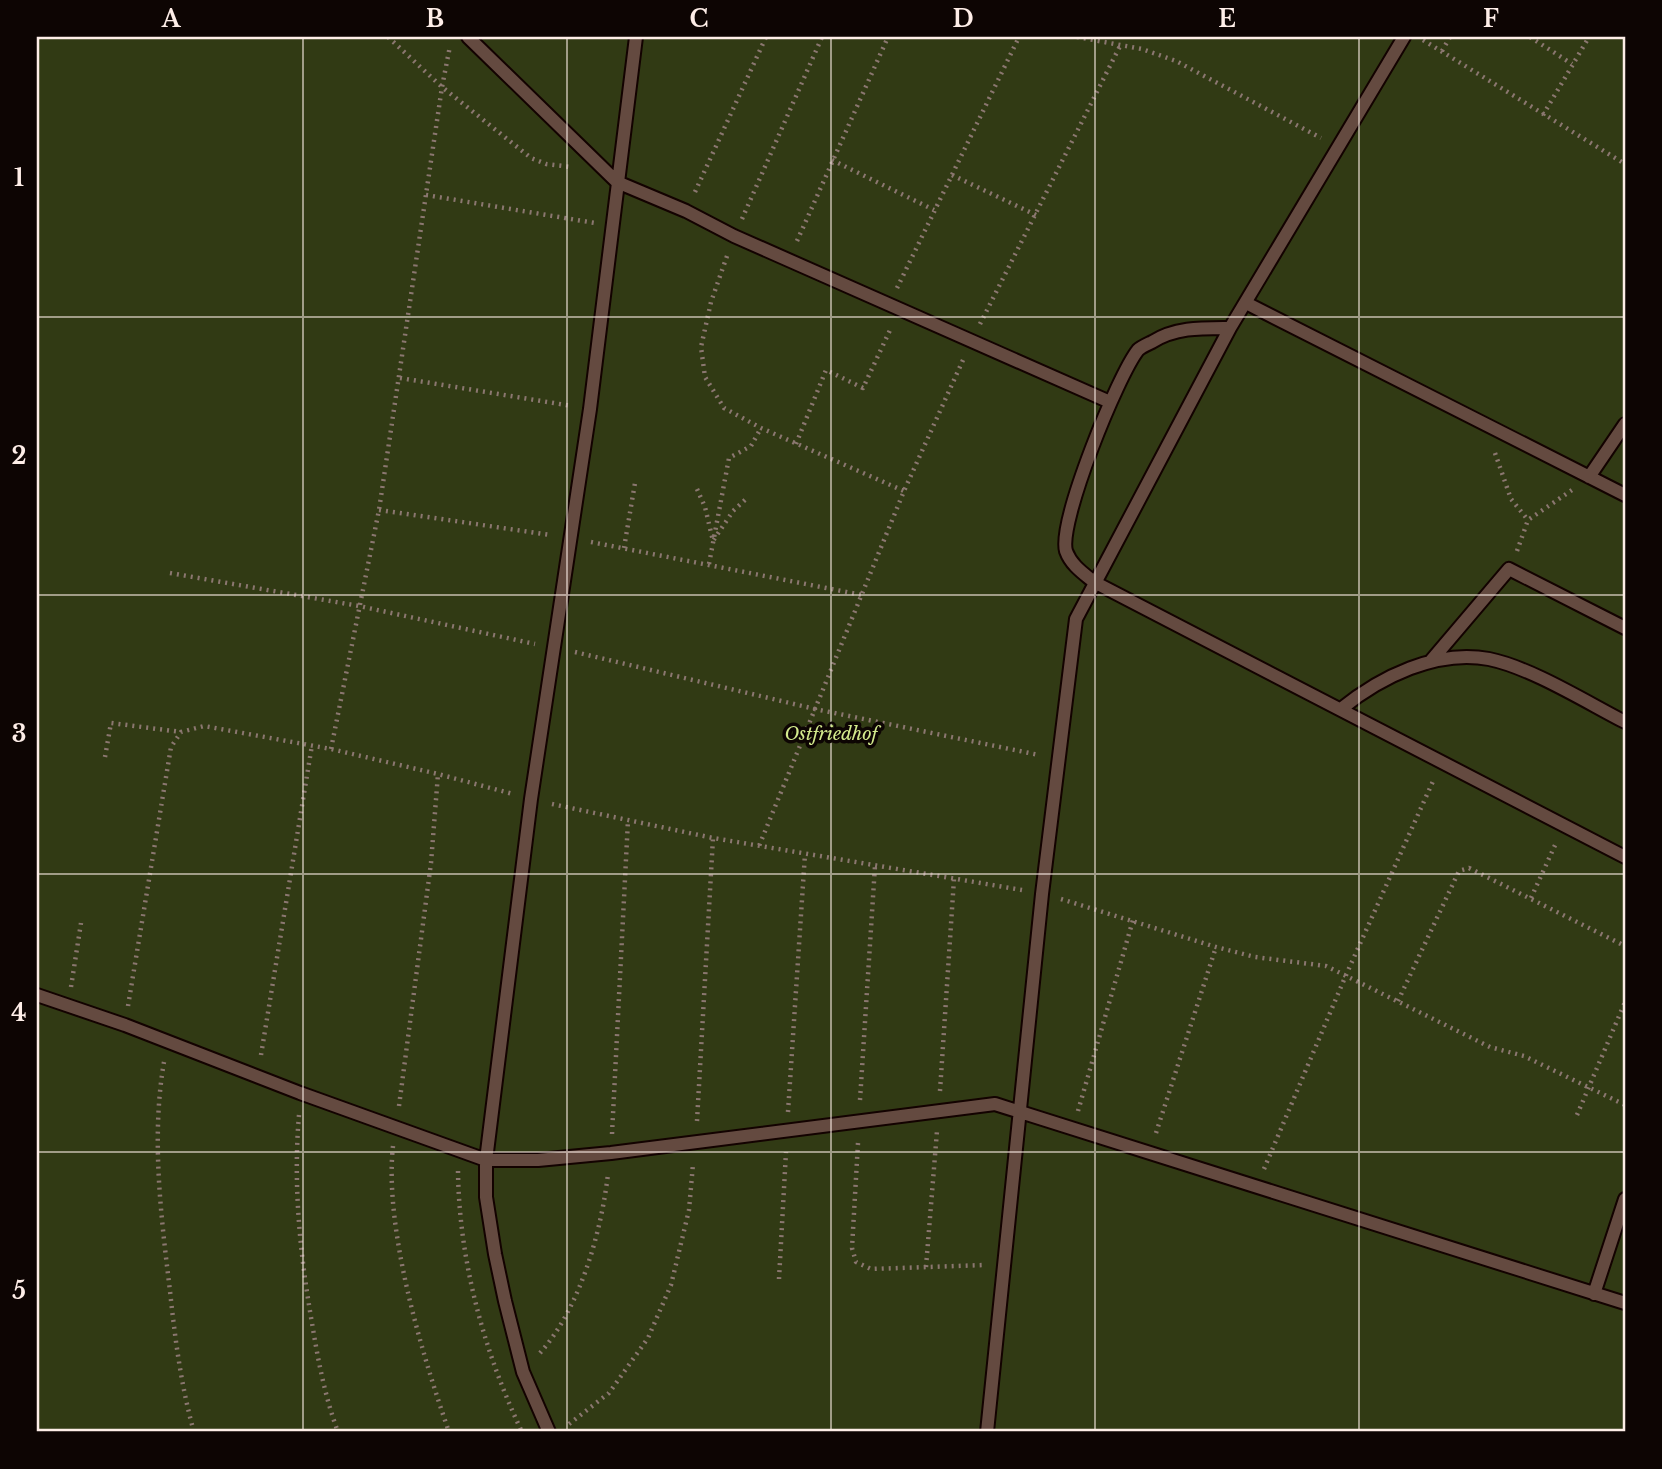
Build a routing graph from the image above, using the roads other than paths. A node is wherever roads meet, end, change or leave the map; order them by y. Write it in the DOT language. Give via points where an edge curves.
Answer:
graph roads {
  1 [pos="468,37"];
  2 [pos="636,37"];
  3 [pos="1404,37"];
  4 [pos="617,182"];
  5 [pos="1246,303"];
  6 [pos="1230,328"];
  7 [pos="1110,402"];
  8 [pos="1625,424"];
  9 [pos="1589,477"];
  10 [pos="1625,495"];
  11 [pos="1094,582"];
  12 [pos="1625,628"];
  13 [pos="1430,662"];
  14 [pos="1341,709"];
  15 [pos="1625,722"];
  16 [pos="1625,857"];
  17 [pos="37,995"];
  18 [pos="1021,1111"];
  19 [pos="486,1160"];
  20 [pos="1625,1199"];
  21 [pos="1594,1294"];
  22 [pos="1625,1303"];
  23 [pos="549,1432"];
  24 [pos="987,1432"];
  1 -- 4 [label="lane"];
  2 -- 4 [label="lane"];
  3 -- 5 [label="lane"];
  4 -- 7 [label="lane"];
  4 -- 19 [label="lane"];
  5 -- 6 [label="lane"];
  5 -- 9 [label="lane"];
  6 -- 7 [label="lane" via="1168,332 1139,349"];
  6 -- 11 [label="lane"];
  7 -- 11 [label="lane" via="1075,492 1066,530 1066,549 1074,566"];
  8 -- 9 [label="lane"];
  9 -- 10 [label="lane"];
  11 -- 14 [label="lane"];
  11 -- 18 [label="lane" via="1076,619"];
  12 -- 13 [label="lane" via="1509,569"];
  13 -- 14 [label="lane" via="1358,695"];
  13 -- 15 [label="lane" via="1488,659 1520,669"];
  14 -- 16 [label="lane"];
  17 -- 19 [label="lane"];
  18 -- 19 [label="lane" via="995,1104 611,1153"];
  18 -- 21 [label="lane"];
  18 -- 24 [label="lane"];
  19 -- 23 [label="lane" via="486,1197 495,1254 523,1372"];
  20 -- 21 [label="lane"];
  21 -- 22 [label="lane"];
}
